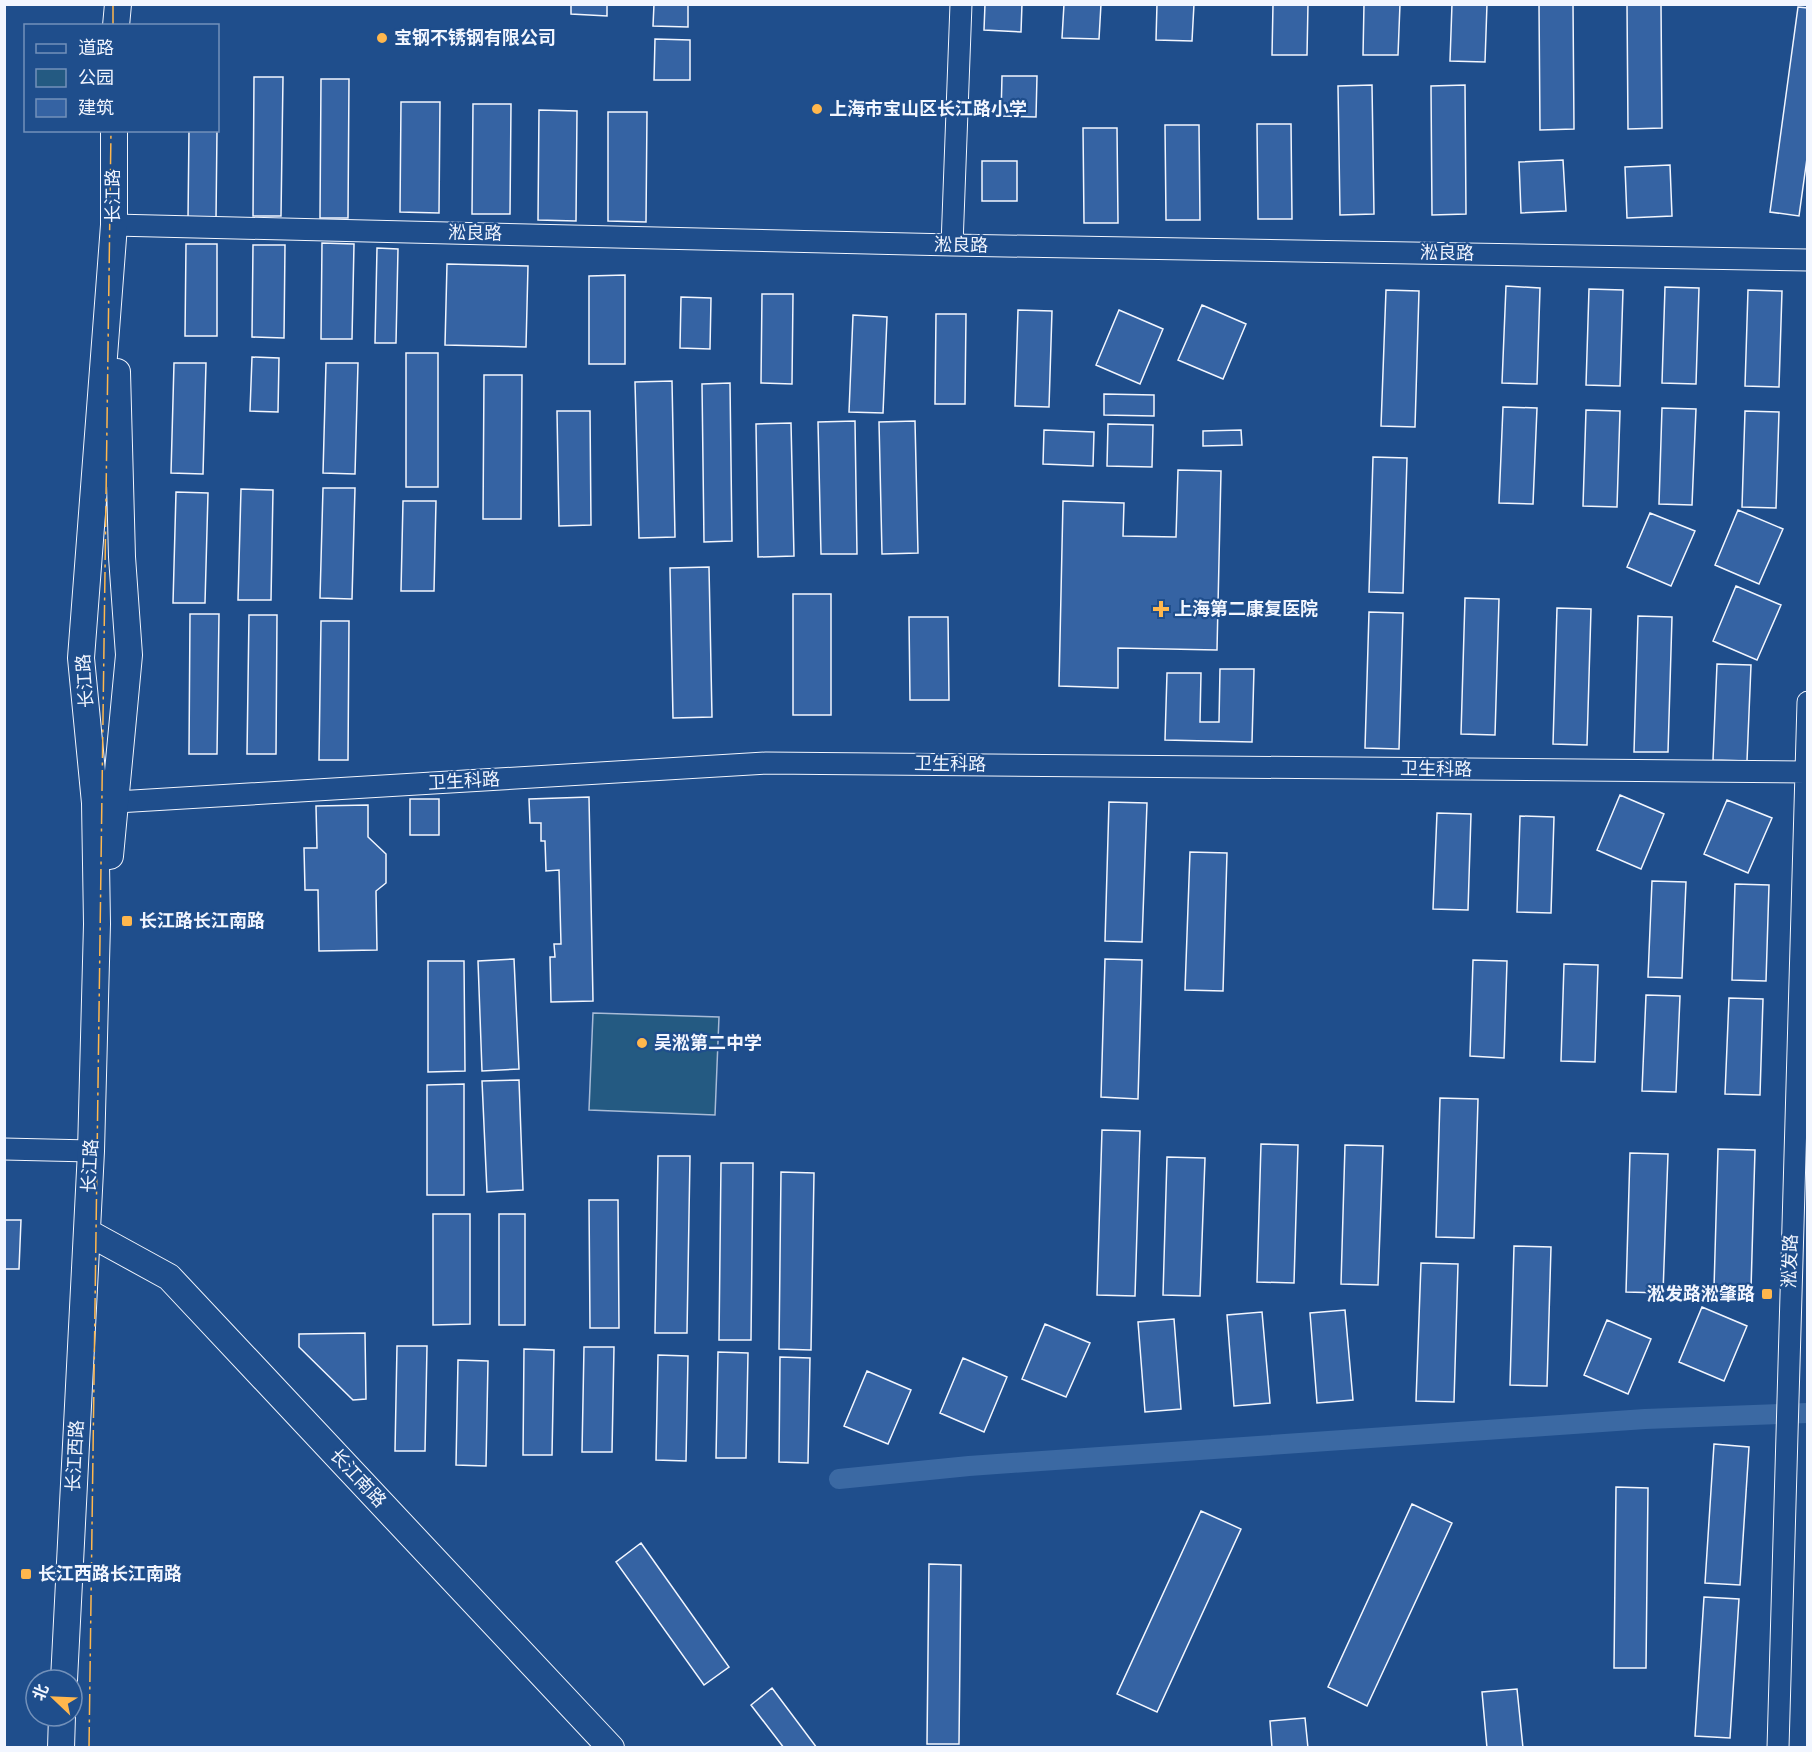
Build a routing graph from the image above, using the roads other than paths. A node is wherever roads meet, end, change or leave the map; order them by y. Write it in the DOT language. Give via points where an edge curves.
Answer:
graph roads {
  1 [pos="110,4"];
  2 [pos="118,4"];
  3 [pos="961,4"];
  4 [pos="111,24"];
  5 [pos="116,24"];
  6 [pos="114,132"];
  7 [pos="114,225"];
  8 [pos="952,244"];
  9 [pos="1808,260"];
  10 [pos="1808,702"];
  11 [pos="1806,772"];
  12 [pos="105,803"];
  13 [pos="4,1149"];
  14 [pos="91,1151"];
  15 [pos="87,1232"];
  16 [pos="65,1668"];
  17 [pos="62,1728"];
  18 [pos="61,1748"];
  19 [pos="611,1748"];
  20 [pos="1778,1748"];
  1 -- 4 [label="main road"];
  2 -- 5 [label="main road"];
  3 -- 8 [label="street"];
  6 -- 7 [label="main road, 长江路"];
  7 -- 8 [label="street, 淞良路"];
  7 -- 12 [label="main road" via="122,557 129,655"];
  7 -- 12 [label="main road, 长江路" via="81,658"];
  8 -- 9 [label="street, 淞良路"];
  10 -- 11 [label="street, 淞发路"];
  11 -- 12 [label="street, 卫生科路" via="766,763"];
  11 -- 20 [label="street, 淞发路"];
  12 -- 14 [label="main road, 长江路" via="110,864 97,924"];
  13 -- 14 [label="street"];
  14 -- 15 [label="main road, 长江路"];
  15 -- 16 [label="main road, 长江西路"];
  15 -- 19 [label="main road, 长江南路" via="169,1277"];
  17 -- 18 [label="main road"];
}
